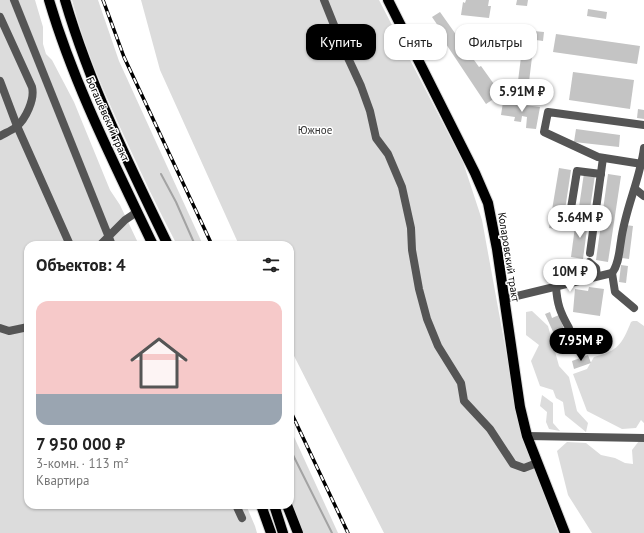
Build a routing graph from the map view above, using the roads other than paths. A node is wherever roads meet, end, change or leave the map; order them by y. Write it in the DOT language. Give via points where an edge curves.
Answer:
graph roads {
  1 [pos="14,0"];
  2 [pos="49,0"];
  3 [pos="65,0"];
  4 [pos="324,0"];
  5 [pos="388,0"];
  6 [pos="0,17"];
  7 [pos="0,81"];
  8 [pos="644,125"];
  9 [pos="17,126"];
  10 [pos="0,136"];
  11 [pos="644,148"];
  12 [pos="603,158"];
  13 [pos="642,164"];
  14 [pos="600,174"];
  15 [pos="635,189"];
  16 [pos="644,196"];
  17 [pos="137,212"];
  18 [pos="568,227"];
  19 [pos="108,236"];
  20 [pos="68,241"];
  21 [pos="104,241"];
  22 [pos="110,241"];
  23 [pos="151,241"];
  24 [pos="166,241"];
  25 [pos="590,253"];
  26 [pos="589,262"];
  27 [pos="612,273"];
  28 [pos="597,276"];
  29 [pos="556,286"];
  30 [pos="504,299"];
  31 [pos="634,308"];
  32 [pos="24,328"];
  33 [pos="569,328"];
  34 [pos="1,331"];
  35 [pos="527,436"];
  36 [pos="644,438"];
  37 [pos="537,463"];
  38 [pos="238,509"];
  39 [pos="263,509"];
  40 [pos="275,509"];
  41 [pos="289,509"];
  42 [pos="242,518"];
  43 [pos="270,530"];
  44 [pos="283,533"];
  45 [pos="298,533"];
  46 [pos="565,533"];
  1 -- 19 [label="street"];
  2 -- 17 [label="main road, Богашёвский тракт" via="79,84"];
  3 -- 24 [label="main road, Богашёвский тракт" via="75,35 97,91"];
  4 -- 37 [label="street" via="361,86 376,138 388,154 402,187 411,228 419,289 438,346 461,383 464,401 490,429 512,464 524,468"];
  5 -- 30 [label="main road, Коларовский тракт" via="488,203"];
  6 -- 9 [label="street" via="33,91 29,107"];
  7 -- 9 [label="street"];
  8 -- 12 [label="street" via="548,112 544,132"];
  9 -- 10 [label="street"];
  9 -- 20 [label="street"];
  11 -- 13 [label="street"];
  12 -- 13 [label="street"];
  12 -- 14 [label="street"];
  13 -- 15 [label="street"];
  14 -- 18 [label="street" via="577,171"];
  14 -- 25 [label="street"];
  15 -- 16 [label="street"];
  15 -- 27 [label="street" via="624,220 617,265"];
  17 -- 19 [label="street"];
  17 -- 23 [label="main road, Богашёвский тракт"];
  19 -- 21 [label="street"];
  19 -- 22 [label="street"];
  26 -- 28 [label="street" via="596,268"];
  27 -- 28 [label="street"];
  27 -- 31 [label="street" via="615,292"];
  28 -- 29 [label="street"];
  29 -- 30 [label="street"];
  29 -- 33 [label="street" via="559,310"];
  30 -- 35 [label="main road, Коларовский тракт" via="520,407"];
  32 -- 34 [label="street"];
  35 -- 36 [label="street"];
  35 -- 37 [label="main road, Коларовский тракт"];
  37 -- 46 [label="main road, Коларовский тракт"];
  38 -- 42 [label="street"];
  39 -- 43 [label="main road"];
  40 -- 44 [label="main road"];
  41 -- 45 [label="main road"];
}
